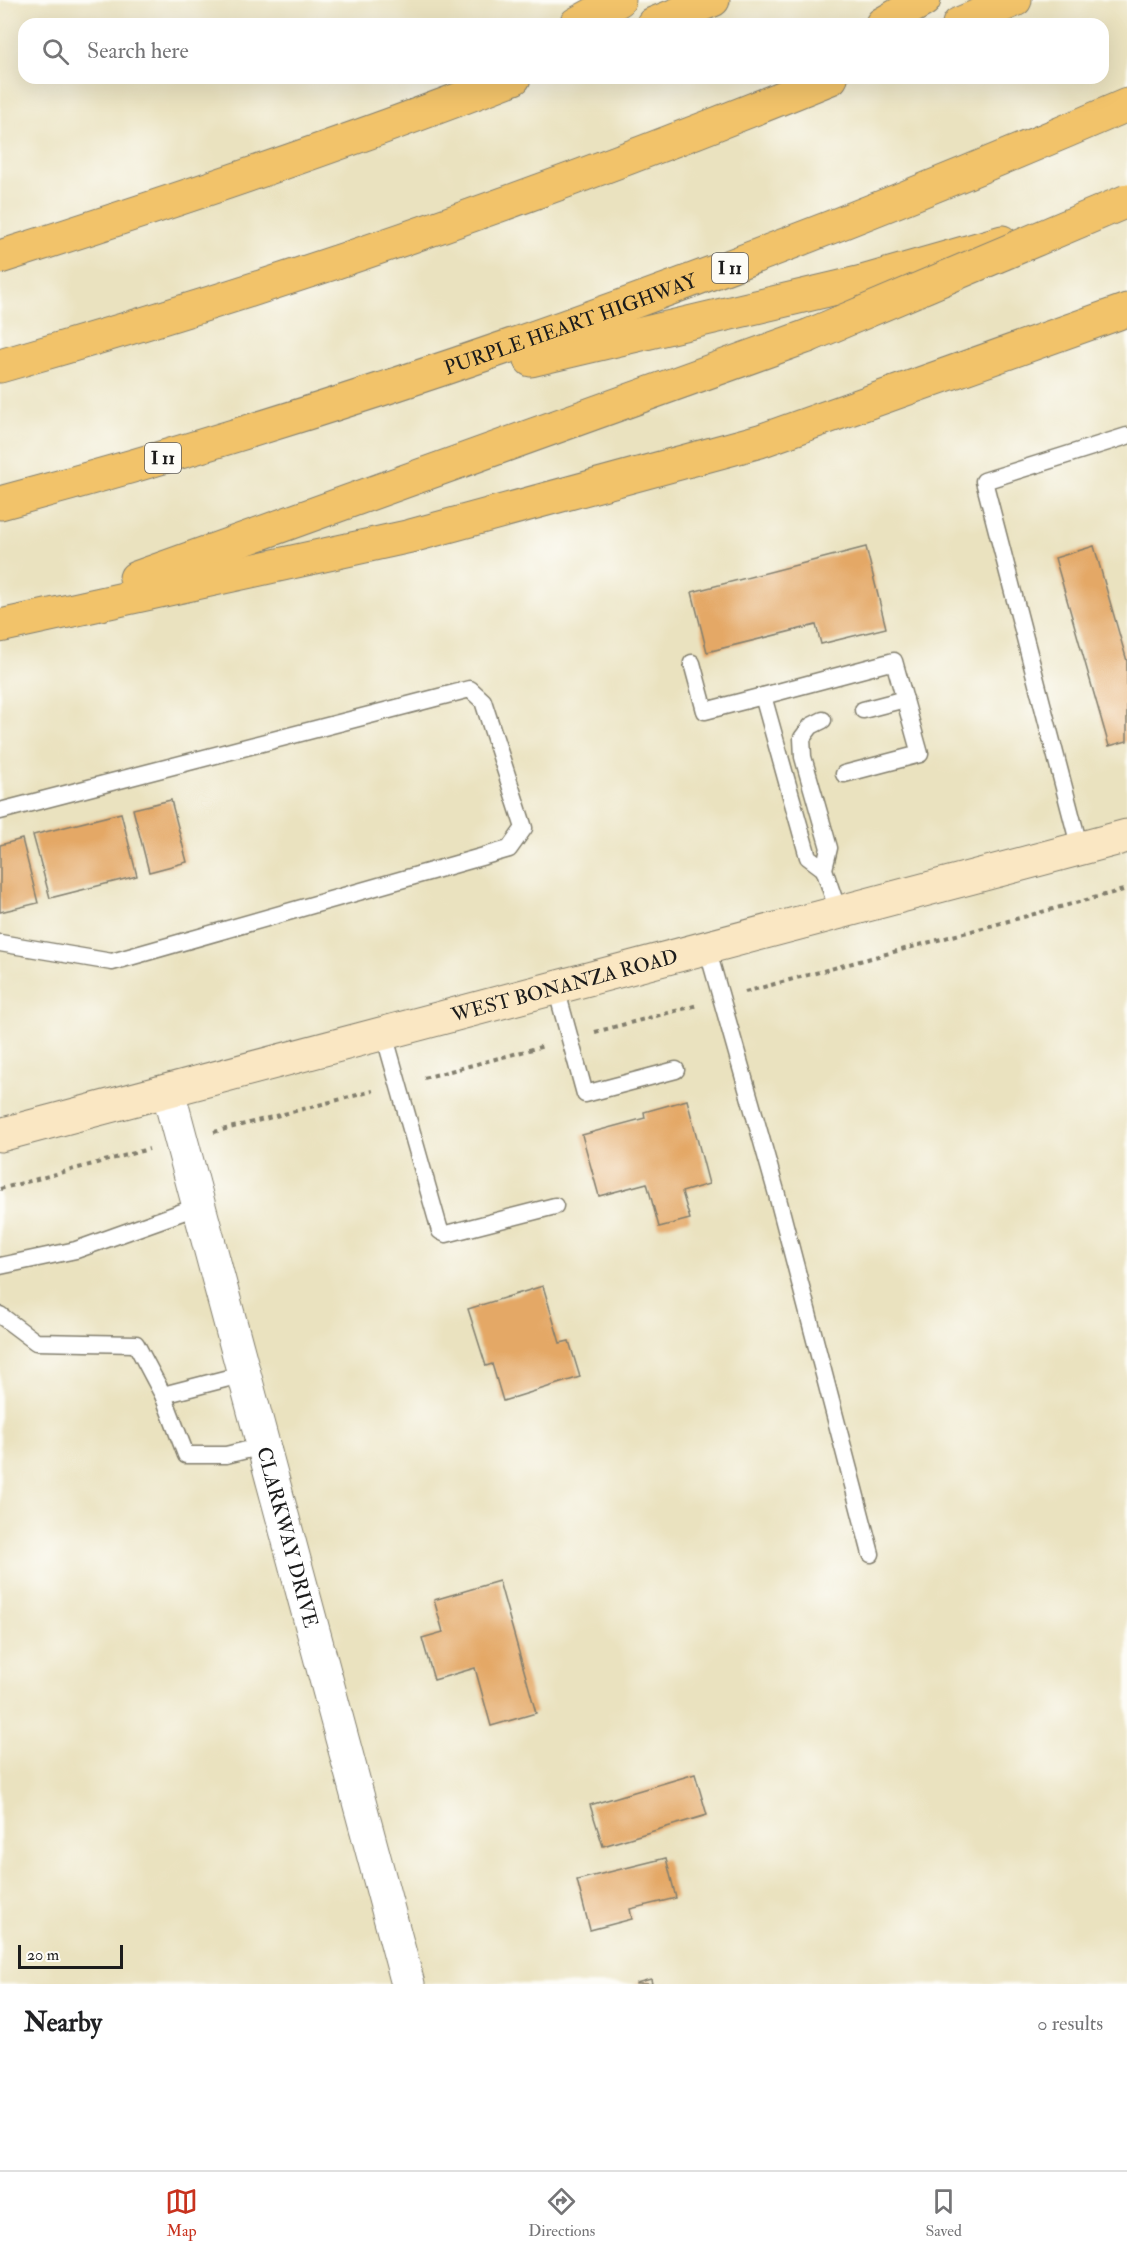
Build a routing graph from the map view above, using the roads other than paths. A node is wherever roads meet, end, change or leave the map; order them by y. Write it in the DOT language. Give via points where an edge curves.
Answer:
graph roads {
  1 [pos="619,0"];
  2 [pos="713,0"];
  3 [pos="924,0"];
  4 [pos="1015,0"];
  5 [pos="587,18"];
  6 [pos="668,18"];
  7 [pos="892,18"];
  8 [pos="973,18"];
  9 [pos="467,84"];
  10 [pos="499,84"];
  11 [pos="775,84"];
  12 [pos="816,84"];
  13 [pos="1127,105"];
  14 [pos="394,125"];
  15 [pos="671,143"];
  16 [pos="1127,203"];
  17 [pos="0,257"];
  18 [pos="1127,310"];
  19 [pos="0,366"];
  20 [pos="325,408"];
  21 [pos="1127,435"];
  22 [pos="0,503"];
  23 [pos="5,625"];
  24 [pos="692,663"];
  25 [pos="763,696"];
  26 [pos="904,699"];
  27 [pos="863,710"];
  28 [pos="823,720"];
  29 [pos="844,774"];
  30 [pos="0,811"];
  31 [pos="1127,836"];
  32 [pos="1080,849"];
  33 [pos="824,869"];
  34 [pos="839,914"];
  35 [pos="0,943"];
  36 [pos="707,948"];
  37 [pos="556,988"];
  38 [pos="384,1034"];
  39 [pos="676,1070"];
  40 [pos="168,1091"];
  41 [pos="0,1135"];
  42 [pos="199,1206"];
  43 [pos="555,1206"];
  44 [pos="0,1266"];
  45 [pos="0,1315"];
  46 [pos="244,1374"];
  47 [pos="163,1395"];
  48 [pos="263,1446"];
  49 [pos="871,1554"];
  50 [pos="408,1984"];
  1 -- 5 [label="highway"];
  2 -- 6 [label="highway"];
  3 -- 7 [label="highway"];
  4 -- 8 [label="highway"];
  9 -- 14 [label="highway"];
  10 -- 14 [label="highway"];
  11 -- 15 [label="highway"];
  12 -- 15 [label="highway"];
  13 -- 20 [label="highway, PURPLE HEART HIGHWAY / I 11" via="886,207 696,281 536,339"];
  14 -- 17 [label="highway" via="176,202"];
  15 -- 19 [label="highway" via="303,274"];
  16 -- 20 [label="highway" via="862,282"];
  16 -- 23 [label="highway, bridge" via="808,336"];
  18 -- 23 [label="highway" via="760,441 411,536"];
  20 -- 22 [label="highway, PURPLE HEART HIGHWAY / I 11"];
  21 -- 32 [label="lane" via="984,481"];
  24 -- 25 [label="lane" via="705,711"];
  25 -- 26 [label="lane" via="894,661"];
  25 -- 33 [label="lane" via="808,857"];
  26 -- 27 [label="lane"];
  26 -- 29 [label="lane" via="920,754"];
  28 -- 33 [label="lane" via="802,738 803,757 829,848"];
  30 -- 35 [label="lane" via="470,689 483,701 524,828 509,849 112,963"];
  31 -- 32 [label="main road, WEST BONANZA ROAD"];
  32 -- 34 [label="main road, WEST BONANZA ROAD"];
  33 -- 34 [label="lane"];
  34 -- 36 [label="main road, WEST BONANZA ROAD"];
  36 -- 37 [label="main road, WEST BONANZA ROAD"];
  36 -- 49 [label="lane" via="776,1191"];
  37 -- 38 [label="main road, WEST BONANZA ROAD"];
  37 -- 39 [label="lane" via="585,1094"];
  38 -- 40 [label="main road, WEST BONANZA ROAD"];
  38 -- 43 [label="lane" via="440,1231 446,1234"];
  40 -- 41 [label="main road, WEST BONANZA ROAD"];
  40 -- 42 [label="street, CLARKWAY DRIVE"];
  42 -- 44 [label="lane" via="76,1250"];
  42 -- 46 [label="street, CLARKWAY DRIVE"];
  45 -- 47 [label="lane" via="36,1342 136,1344"];
  46 -- 47 [label="lane"];
  46 -- 48 [label="street, CLARKWAY DRIVE"];
  47 -- 48 [label="lane" via="186,1455 226,1455"];
  48 -- 50 [label="street, CLARKWAY DRIVE"];
}
